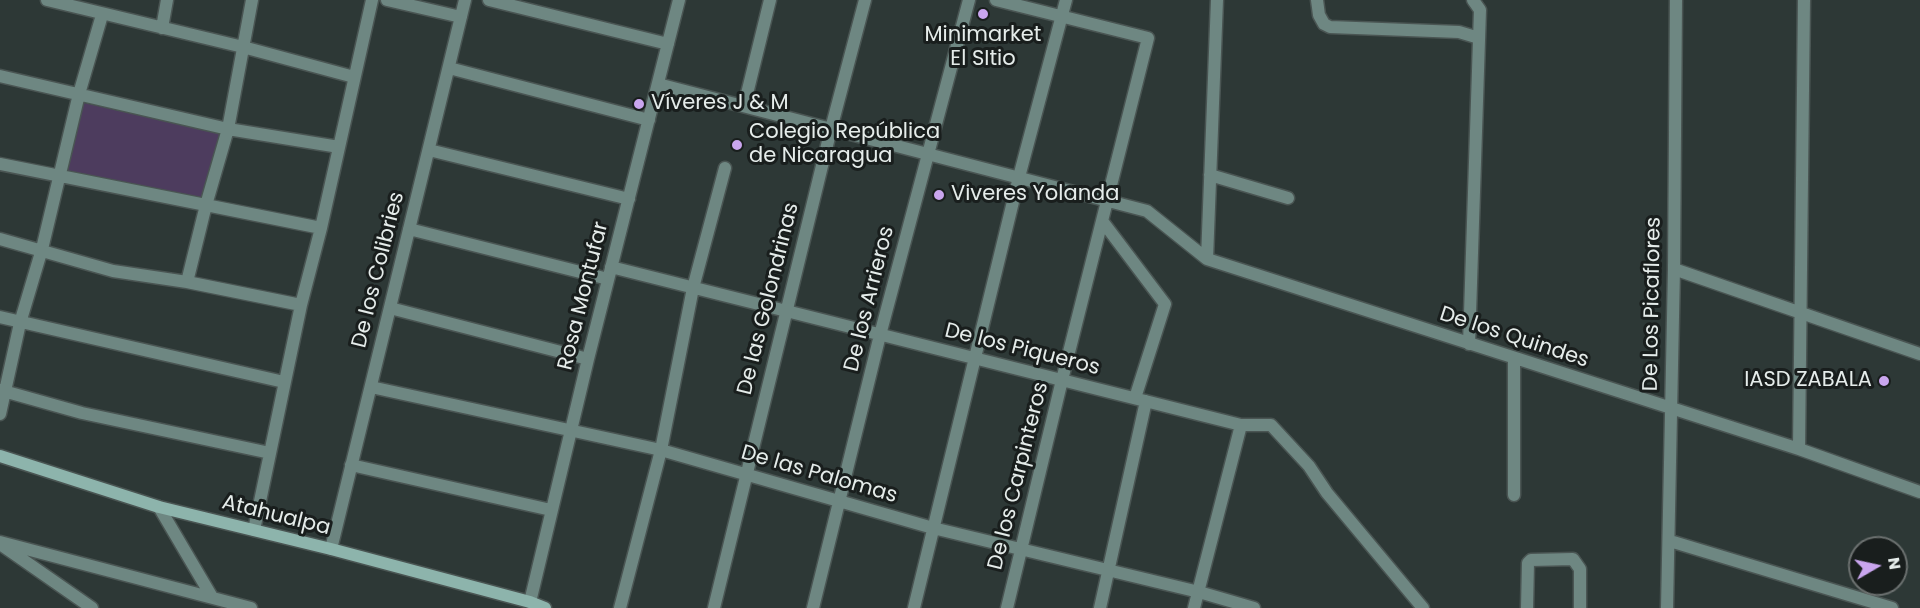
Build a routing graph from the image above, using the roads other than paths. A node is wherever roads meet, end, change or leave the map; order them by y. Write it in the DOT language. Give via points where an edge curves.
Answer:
graph roads {
  1 [pos="47,0"];
  2 [pos="167,0"];
  3 [pos="252,0"];
  4 [pos="372,0"];
  5 [pos="387,0"];
  6 [pos="465,0"];
  7 [pos="489,0"];
  8 [pos="679,0"];
  9 [pos="770,0"];
  10 [pos="865,0"];
  11 [pos="969,0"];
  12 [pos="996,0"];
  13 [pos="1066,0"];
  14 [pos="1217,0"];
  15 [pos="1317,0"];
  16 [pos="1676,0"];
  17 [pos="1804,0"];
  18 [pos="1477,5"];
  19 [pos="102,15"];
  20 [pos="461,17"];
  21 [pos="1062,17"];
  22 [pos="162,28"];
  23 [pos="1479,38"];
  24 [pos="668,44"];
  25 [pos="243,47"];
  26 [pos="449,68"];
  27 [pos="0,76"];
  28 [pos="354,77"];
  29 [pos="658,84"];
  30 [pos="79,94"];
  31 [pos="744,106"];
  32 [pos="649,120"];
  33 [pos="228,129"];
  34 [pos="831,129"];
  35 [pos="339,147"];
  36 [pos="429,150"];
  37 [pos="927,154"];
  38 [pos="0,164"];
  39 [pos="725,168"];
  40 [pos="1210,175"];
  41 [pos="58,177"];
  42 [pos="1019,177"];
  43 [pos="1288,198"];
  44 [pos="629,199"];
  45 [pos="1109,201"];
  46 [pos="206,205"];
  47 [pos="1103,222"];
  48 [pos="321,228"];
  49 [pos="409,230"];
  50 [pos="0,239"];
  51 [pos="42,249"];
  52 [pos="1207,260"];
  53 [pos="1674,269"];
  54 [pos="610,273"];
  55 [pos="188,282"];
  56 [pos="693,288"];
  57 [pos="301,305"];
  58 [pos="390,308"];
  59 [pos="786,311"];
  60 [pos="1800,313"];
  61 [pos="0,317"];
  62 [pos="20,323"];
  63 [pos="880,335"];
  64 [pos="1469,344"];
  65 [pos="1920,354"];
  66 [pos="588,359"];
  67 [pos="975,359"];
  68 [pos="1514,359"];
  69 [pos="1062,380"];
  70 [pos="284,382"];
  71 [pos="371,387"];
  72 [pos="2,391"];
  73 [pos="1141,400"];
  74 [pos="1671,410"];
  75 [pos="0,414"];
  76 [pos="1241,425"];
  77 [pos="571,429"];
  78 [pos="1799,449"];
  79 [pos="661,450"];
  80 [pos="270,453"];
  81 [pos="0,456"];
  82 [pos="351,465"];
  83 [pos="747,474"];
  84 [pos="1920,492"];
  85 [pos="1514,495"];
  86 [pos="839,501"];
  87 [pos="159,507"];
  88 [pos="551,510"];
  89 [pos="933,528"];
  90 [pos="254,530"];
  91 [pos="1670,541"];
  92 [pos="0,543"];
  93 [pos="332,549"];
  94 [pos="1022,549"];
  95 [pos="1109,570"];
  96 [pos="1199,592"];
  97 [pos="212,597"];
  98 [pos="530,602"];
  99 [pos="92,608"];
  100 [pos="252,608"];
  101 [pos="545,608"];
  102 [pos="620,608"];
  103 [pos="714,608"];
  104 [pos="813,608"];
  105 [pos="914,608"];
  106 [pos="1007,608"];
  107 [pos="1100,608"];
  108 [pos="1194,608"];
  109 [pos="1254,608"];
  110 [pos="1423,608"];
  111 [pos="1527,608"];
  112 [pos="1580,608"];
  113 [pos="1667,608"];
  114 [pos="1892,608"];
  1 -- 19 [label="street"];
  2 -- 22 [label="street"];
  3 -- 25 [label="street"];
  4 -- 28 [label="street"];
  5 -- 20 [label="street"];
  6 -- 20 [label="street, De los Colibries"];
  7 -- 24 [label="street"];
  8 -- 24 [label="street, Rosa Montufar"];
  9 -- 31 [label="street"];
  10 -- 34 [label="street, De las Golondrinas"];
  11 -- 37 [label="street, De los Arrieros"];
  12 -- 21 [label="street"];
  13 -- 21 [label="street"];
  14 -- 40 [label="street"];
  15 -- 23 [label="street" via="1319,15 1330,27 1459,32"];
  16 -- 53 [label="street, De Los Picaflores"];
  17 -- 60 [label="street"];
  18 -- 23 [label="street"];
  19 -- 22 [label="street"];
  19 -- 30 [label="street"];
  20 -- 26 [label="street, De los Colibries"];
  21 -- 42 [label="street"];
  21 -- 45 [label="street, De los Carpinteros" via="1148,38"];
  22 -- 25 [label="street"];
  23 -- 64 [label="street"];
  24 -- 29 [label="street, Rosa Montufar"];
  25 -- 28 [label="street"];
  25 -- 33 [label="street"];
  26 -- 32 [label="street"];
  26 -- 36 [label="street, De los Colibries"];
  27 -- 30 [label="street"];
  28 -- 35 [label="street"];
  29 -- 31 [label="street, De los Quindes"];
  29 -- 32 [label="street, Rosa Montufar"];
  30 -- 33 [label="street"];
  30 -- 41 [label="street"];
  31 -- 34 [label="street, De los Quindes"];
  32 -- 44 [label="street, Rosa Montufar"];
  33 -- 35 [label="street"];
  33 -- 46 [label="street"];
  34 -- 37 [label="street, De los Quindes"];
  34 -- 59 [label="street, De las Golondrinas"];
  35 -- 48 [label="street"];
  36 -- 44 [label="street"];
  36 -- 49 [label="street, De los Colibries"];
  37 -- 42 [label="street, De los Quindes"];
  37 -- 63 [label="street, De los Arrieros"];
  38 -- 41 [label="street"];
  39 -- 56 [label="street"];
  40 -- 43 [label="street"];
  40 -- 52 [label="street"];
  41 -- 46 [label="street"];
  41 -- 51 [label="street"];
  42 -- 45 [label="street, De los Quindes"];
  42 -- 67 [label="street"];
  44 -- 54 [label="street, Rosa Montufar"];
  45 -- 47 [label="street, De los Carpinteros"];
  45 -- 52 [label="street, De los Quindes" via="1147,211"];
  46 -- 48 [label="street"];
  46 -- 55 [label="street"];
  47 -- 69 [label="street, De los Carpinteros"];
  47 -- 73 [label="street" via="1165,303"];
  48 -- 57 [label="street"];
  49 -- 54 [label="street, De los Piqueros"];
  49 -- 58 [label="street, De los Colibries"];
  50 -- 51 [label="street"];
  51 -- 55 [label="street" via="113,271"];
  51 -- 62 [label="street"];
  52 -- 64 [label="street, De los Quindes"];
  53 -- 60 [label="street"];
  53 -- 74 [label="street, De Los Picaflores"];
  54 -- 56 [label="street, De los Piqueros"];
  54 -- 66 [label="street, Rosa Montufar"];
  55 -- 57 [label="street"];
  56 -- 59 [label="street, De los Piqueros"];
  56 -- 79 [label="street"];
  57 -- 70 [label="street"];
  58 -- 66 [label="street"];
  58 -- 71 [label="street, De los Colibries"];
  59 -- 63 [label="street, De los Piqueros"];
  59 -- 83 [label="street, De las Golondrinas"];
  60 -- 65 [label="street"];
  60 -- 78 [label="street"];
  61 -- 62 [label="street"];
  62 -- 70 [label="street"];
  62 -- 72 [label="street"];
  63 -- 67 [label="street, De los Piqueros"];
  63 -- 86 [label="street, De los Arrieros"];
  64 -- 68 [label="street, De los Quindes"];
  66 -- 77 [label="street, Rosa Montufar"];
  67 -- 69 [label="street, De los Piqueros"];
  67 -- 89 [label="street"];
  68 -- 74 [label="street, De los Quindes"];
  68 -- 85 [label="street"];
  69 -- 73 [label="street, De los Piqueros"];
  69 -- 94 [label="street, De los Carpinteros"];
  70 -- 80 [label="street"];
  71 -- 77 [label="street, De las Palomas"];
  71 -- 82 [label="street, De los Colibries"];
  72 -- 75 [label="street"];
  72 -- 80 [label="street" via="81,413"];
  73 -- 76 [label="street, De los Piqueros"];
  73 -- 95 [label="street"];
  74 -- 78 [label="street, De los Quindes"];
  74 -- 91 [label="street, De Los Picaflores"];
  76 -- 96 [label="street"];
  76 -- 110 [label="street, De los Piqueros" via="1271,425 1279,432"];
  77 -- 79 [label="street, De las Palomas"];
  77 -- 88 [label="street, Rosa Montufar"];
  78 -- 84 [label="street, De los Quindes"];
  79 -- 83 [label="street, De las Palomas"];
  79 -- 102 [label="street"];
  80 -- 90 [label="street"];
  81 -- 87 [label="street, Atahualpa"];
  82 -- 88 [label="street"];
  82 -- 93 [label="street, De los Colibries"];
  83 -- 86 [label="street, De las Palomas"];
  83 -- 103 [label="street, De las Golondrinas"];
  86 -- 89 [label="street, De las Palomas"];
  86 -- 104 [label="street, De los Arrieros"];
  87 -- 90 [label="street, Atahualpa"];
  87 -- 97 [label="street"];
  88 -- 98 [label="street, Rosa Montufar"];
  89 -- 94 [label="street, De las Palomas"];
  89 -- 105 [label="street"];
  90 -- 93 [label="street, Atahualpa"];
  91 -- 113 [label="street, De Los Picaflores"];
  91 -- 114 [label="street"];
  92 -- 97 [label="street"];
  92 -- 99 [label="street"];
  93 -- 98 [label="street, Atahualpa"];
  94 -- 95 [label="street, De las Palomas"];
  94 -- 106 [label="street, De los Carpinteros"];
  95 -- 96 [label="street, De las Palomas"];
  95 -- 107 [label="street"];
  96 -- 108 [label="street"];
  96 -- 109 [label="street, De las Palomas"];
  97 -- 100 [label="street"];
  98 -- 101 [label="street, Atahualpa"];
  111 -- 112 [label="street" via="1528,563 1573,559 1580,570"];
}
